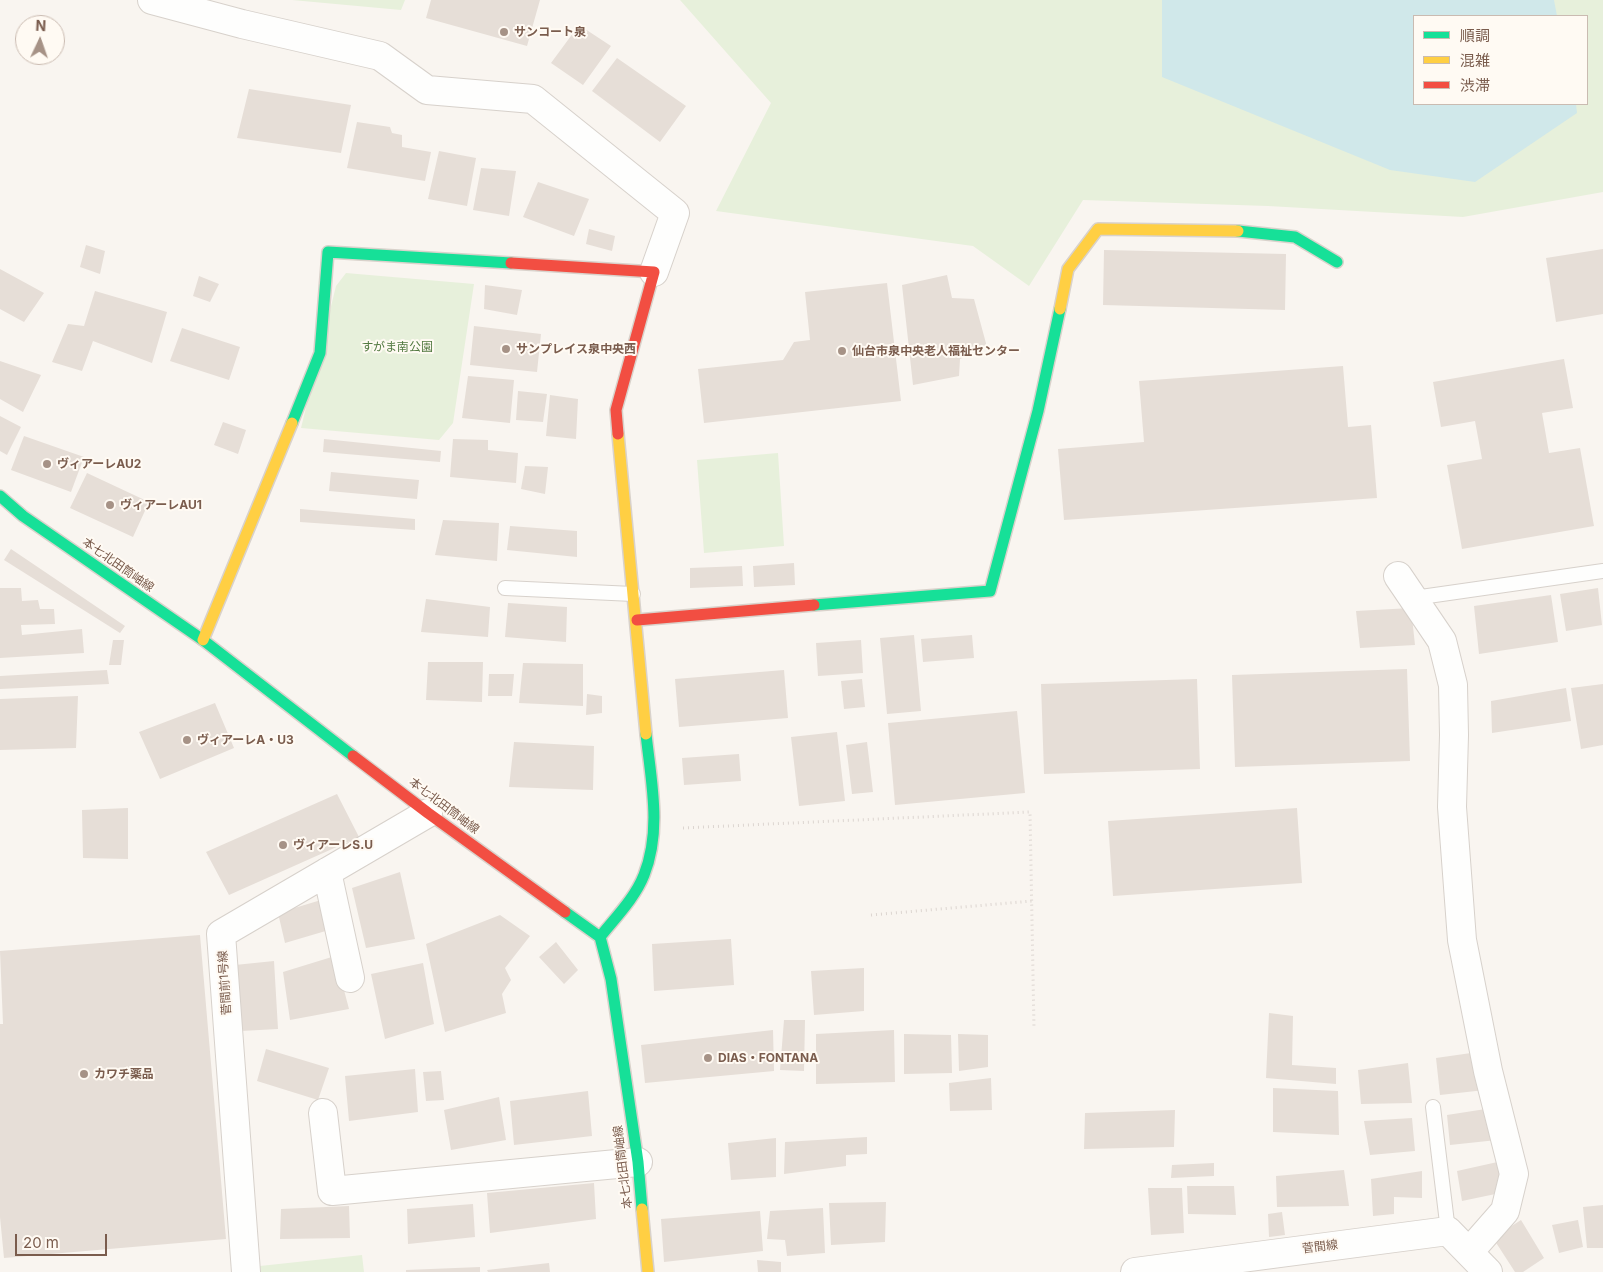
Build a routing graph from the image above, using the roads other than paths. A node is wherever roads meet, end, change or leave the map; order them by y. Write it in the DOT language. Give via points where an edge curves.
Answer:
graph roads {
  1 [pos="152,0"];
  2 [pos="1337,262"];
  3 [pos="654,272"];
  4 [pos="0,496"];
  5 [pos="1603,571"];
  6 [pos="1398,576"];
  7 [pos="505,588"];
  8 [pos="633,594"];
  9 [pos="1414,598"];
  10 [pos="637,620"];
  11 [pos="203,640"];
  12 [pos="428,813"];
  13 [pos="327,872"];
  14 [pos="600,937"];
  15 [pos="350,978"];
  16 [pos="1433,1107"];
  17 [pos="323,1114"];
  18 [pos="638,1162"];
  19 [pos="1448,1231"];
  20 [pos="1469,1252"];
  21 [pos="246,1272"];
  22 [pos="648,1272"];
  23 [pos="1135,1272"];
  24 [pos="1488,1272"];
  1 -- 3 [label="street" via="380,56 427,90 533,99 674,213"];
  2 -- 10 [label="street" via="1295,237 1224,229 1098,229 1068,269 1038,411 990,591"];
  3 -- 8 [label="street" via="616,410"];
  3 -- 11 [label="street" via="328,252 320,353"];
  4 -- 11 [label="street, 本七北田筒岫線" via="23,516"];
  5 -- 9 [label="lane"];
  6 -- 9 [label="street"];
  7 -- 8 [label="lane"];
  8 -- 10 [label="street"];
  9 -- 20 [label="street" via="1442,641 1452,685 1452,807 1462,940 1488,1070 1514,1174 1505,1211"];
  10 -- 14 [label="street" via="655,829 644,875"];
  11 -- 12 [label="street, 本七北田筒岫線"];
  12 -- 13 [label="street, 菅間前1号線"];
  12 -- 14 [label="street, 本七北田筒岫線"];
  13 -- 15 [label="street"];
  13 -- 21 [label="street, 菅間前1号線" via="221,934"];
  14 -- 18 [label="street, 本七北田筒岫線" via="611,979"];
  16 -- 19 [label="lane"];
  17 -- 18 [label="street" via="332,1191"];
  18 -- 22 [label="street, 本七北田筒岫線"];
  19 -- 20 [label="street"];
  19 -- 23 [label="street, 菅間線"];
  20 -- 24 [label="street"];
}
